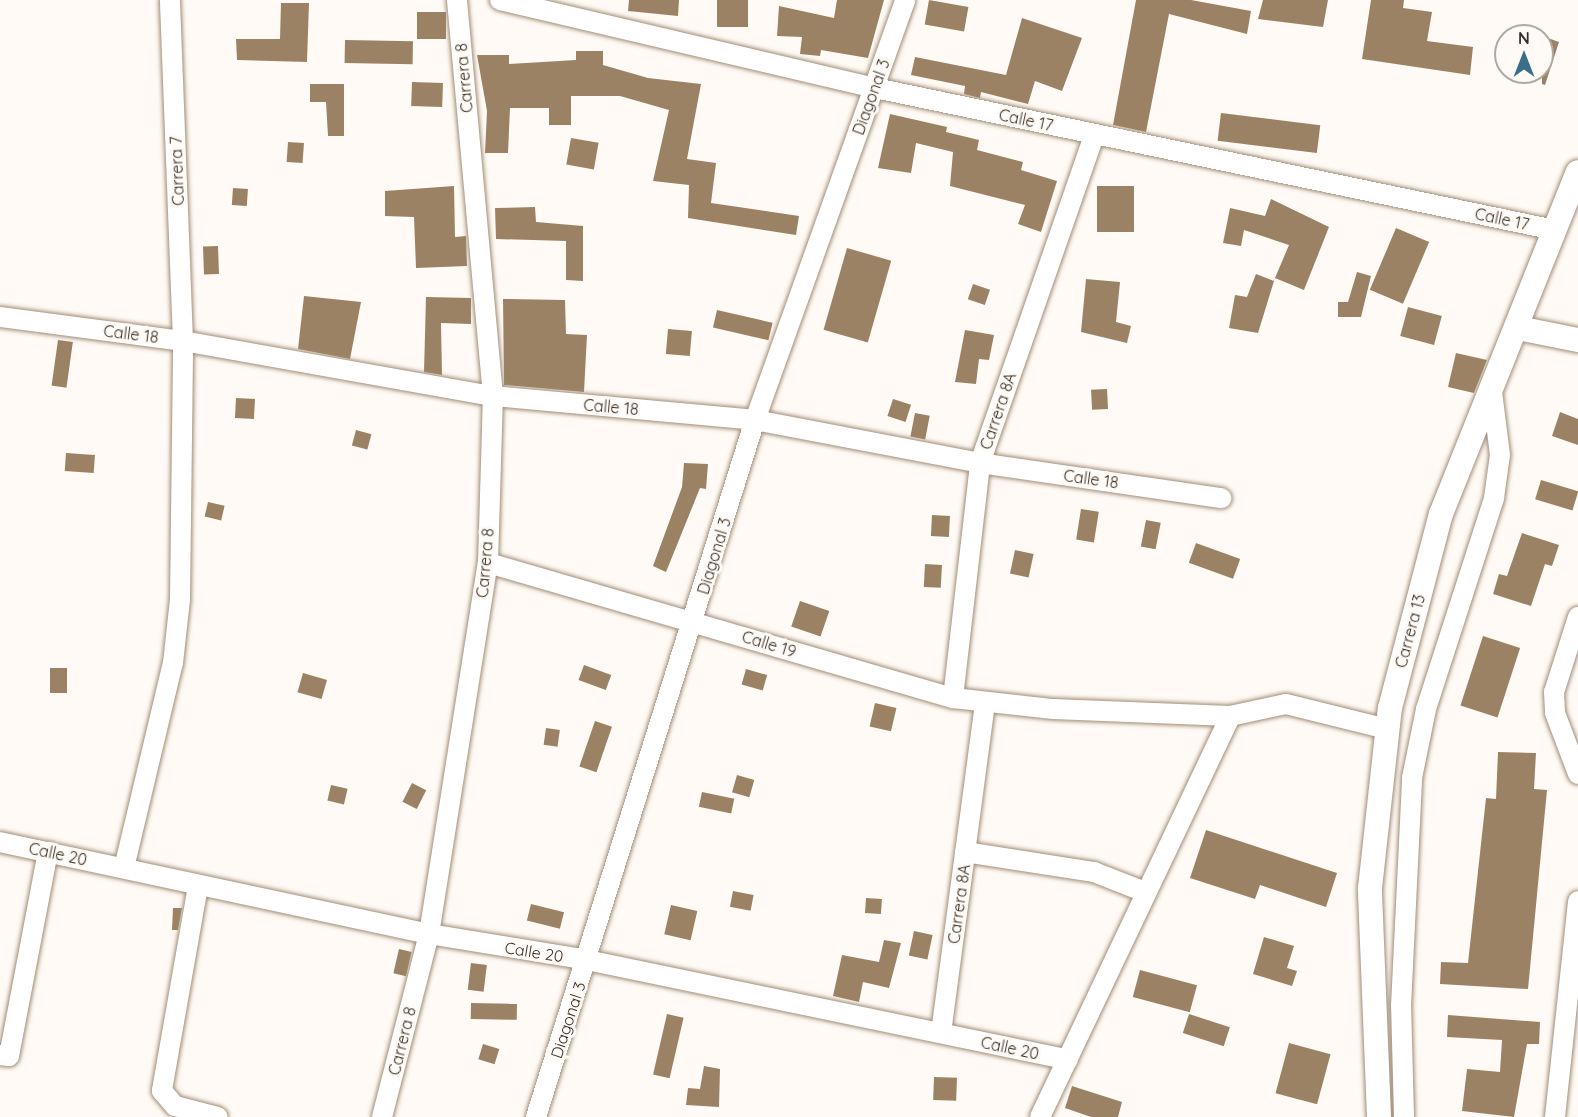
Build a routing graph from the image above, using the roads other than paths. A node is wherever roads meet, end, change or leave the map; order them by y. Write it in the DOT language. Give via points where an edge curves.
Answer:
graph roads {
  1 [pos="170,0"];
  2 [pos="457,0"];
  3 [pos="500,0"];
  4 [pos="905,0"];
  5 [pos="875,88"];
  6 [pos="1094,135"];
  7 [pos="1578,172"];
  8 [pos="1555,230"];
  9 [pos="0,317"];
  10 [pos="1518,328"];
  11 [pos="1578,340"];
  12 [pos="183,341"];
  13 [pos="1492,392"];
  14 [pos="493,396"];
  15 [pos="755,420"];
  16 [pos="980,463"];
  17 [pos="1221,498"];
  18 [pos="488,563"];
  19 [pos="1578,617"];
  20 [pos="695,621"];
  21 [pos="953,698"];
  22 [pos="985,703"];
  23 [pos="1230,716"];
  24 [pos="1387,729"];
  25 [pos="1578,774"];
  26 [pos="0,842"];
  27 [pos="48,852"];
  28 [pos="965,852"];
  29 [pos="124,868"];
  30 [pos="198,886"];
  31 [pos="1145,892"];
  32 [pos="1578,901"];
  33 [pos="429,934"];
  34 [pos="587,960"];
  35 [pos="942,1033"];
  36 [pos="0,1054"];
  37 [pos="1068,1060"];
  38 [pos="218,1117"];
  39 [pos="382,1117"];
  40 [pos="536,1117"];
  41 [pos="1040,1117"];
  42 [pos="1379,1117"];
  43 [pos="1404,1117"];
  44 [pos="1556,1117"];
  1 -- 12 [label="street, Carrera 7"];
  2 -- 14 [label="street, Carrera 8"];
  3 -- 5 [label="street, Calle 17"];
  4 -- 5 [label="street, Diagonal 3"];
  5 -- 6 [label="street, Calle 17"];
  5 -- 15 [label="street, Diagonal 3"];
  6 -- 8 [label="street, Calle 17"];
  6 -- 16 [label="street, Carrera 8A"];
  7 -- 8 [label="street, Carrera 13"];
  8 -- 10 [label="street, Carrera 13"];
  9 -- 12 [label="street, Calle 18"];
  10 -- 11 [label="street"];
  10 -- 13 [label="street, Carrera 13"];
  12 -- 14 [label="street, Calle 18"];
  12 -- 29 [label="street, Carrera 7" via="180,600 173,663"];
  13 -- 24 [label="street, Carrera 13" via="1441,514"];
  13 -- 43 [label="street" via="1500,455 1494,498 1426,709 1412,778 1401,1006"];
  14 -- 15 [label="street, Calle 18"];
  14 -- 18 [label="street, Carrera 8"];
  15 -- 16 [label="street, Calle 18"];
  15 -- 20 [label="street, Diagonal 3"];
  16 -- 17 [label="street, Calle 18"];
  16 -- 21 [label="street, Carrera 8A"];
  18 -- 20 [label="street, Calle 19"];
  18 -- 33 [label="street, Carrera 8"];
  19 -- 25 [label="street" via="1554,692 1555,713"];
  20 -- 21 [label="street, Calle 19"];
  20 -- 34 [label="street, Diagonal 3"];
  21 -- 22 [label="street, Calle 19"];
  22 -- 23 [label="street, Calle 19"];
  22 -- 28 [label="street, Carrera 8A"];
  23 -- 24 [label="street, Calle 19" via="1286,704"];
  23 -- 31 [label="street"];
  24 -- 42 [label="street, Carrera 13" via="1370,888"];
  26 -- 27 [label="street, Calle 20"];
  27 -- 29 [label="street, Calle 20"];
  27 -- 36 [label="street" via="9,1056"];
  28 -- 31 [label="street" via="1094,872"];
  28 -- 35 [label="street, Carrera 8A"];
  29 -- 30 [label="street, Calle 20"];
  30 -- 33 [label="street, Calle 20"];
  30 -- 38 [label="street" via="162,1092 175,1106"];
  31 -- 37 [label="street"];
  32 -- 44 [label="street"];
  33 -- 34 [label="street, Calle 20"];
  33 -- 39 [label="street, Carrera 8"];
  34 -- 35 [label="street, Calle 20"];
  34 -- 40 [label="street, Diagonal 3"];
  35 -- 37 [label="street, Calle 20"];
  37 -- 41 [label="street"];
}
